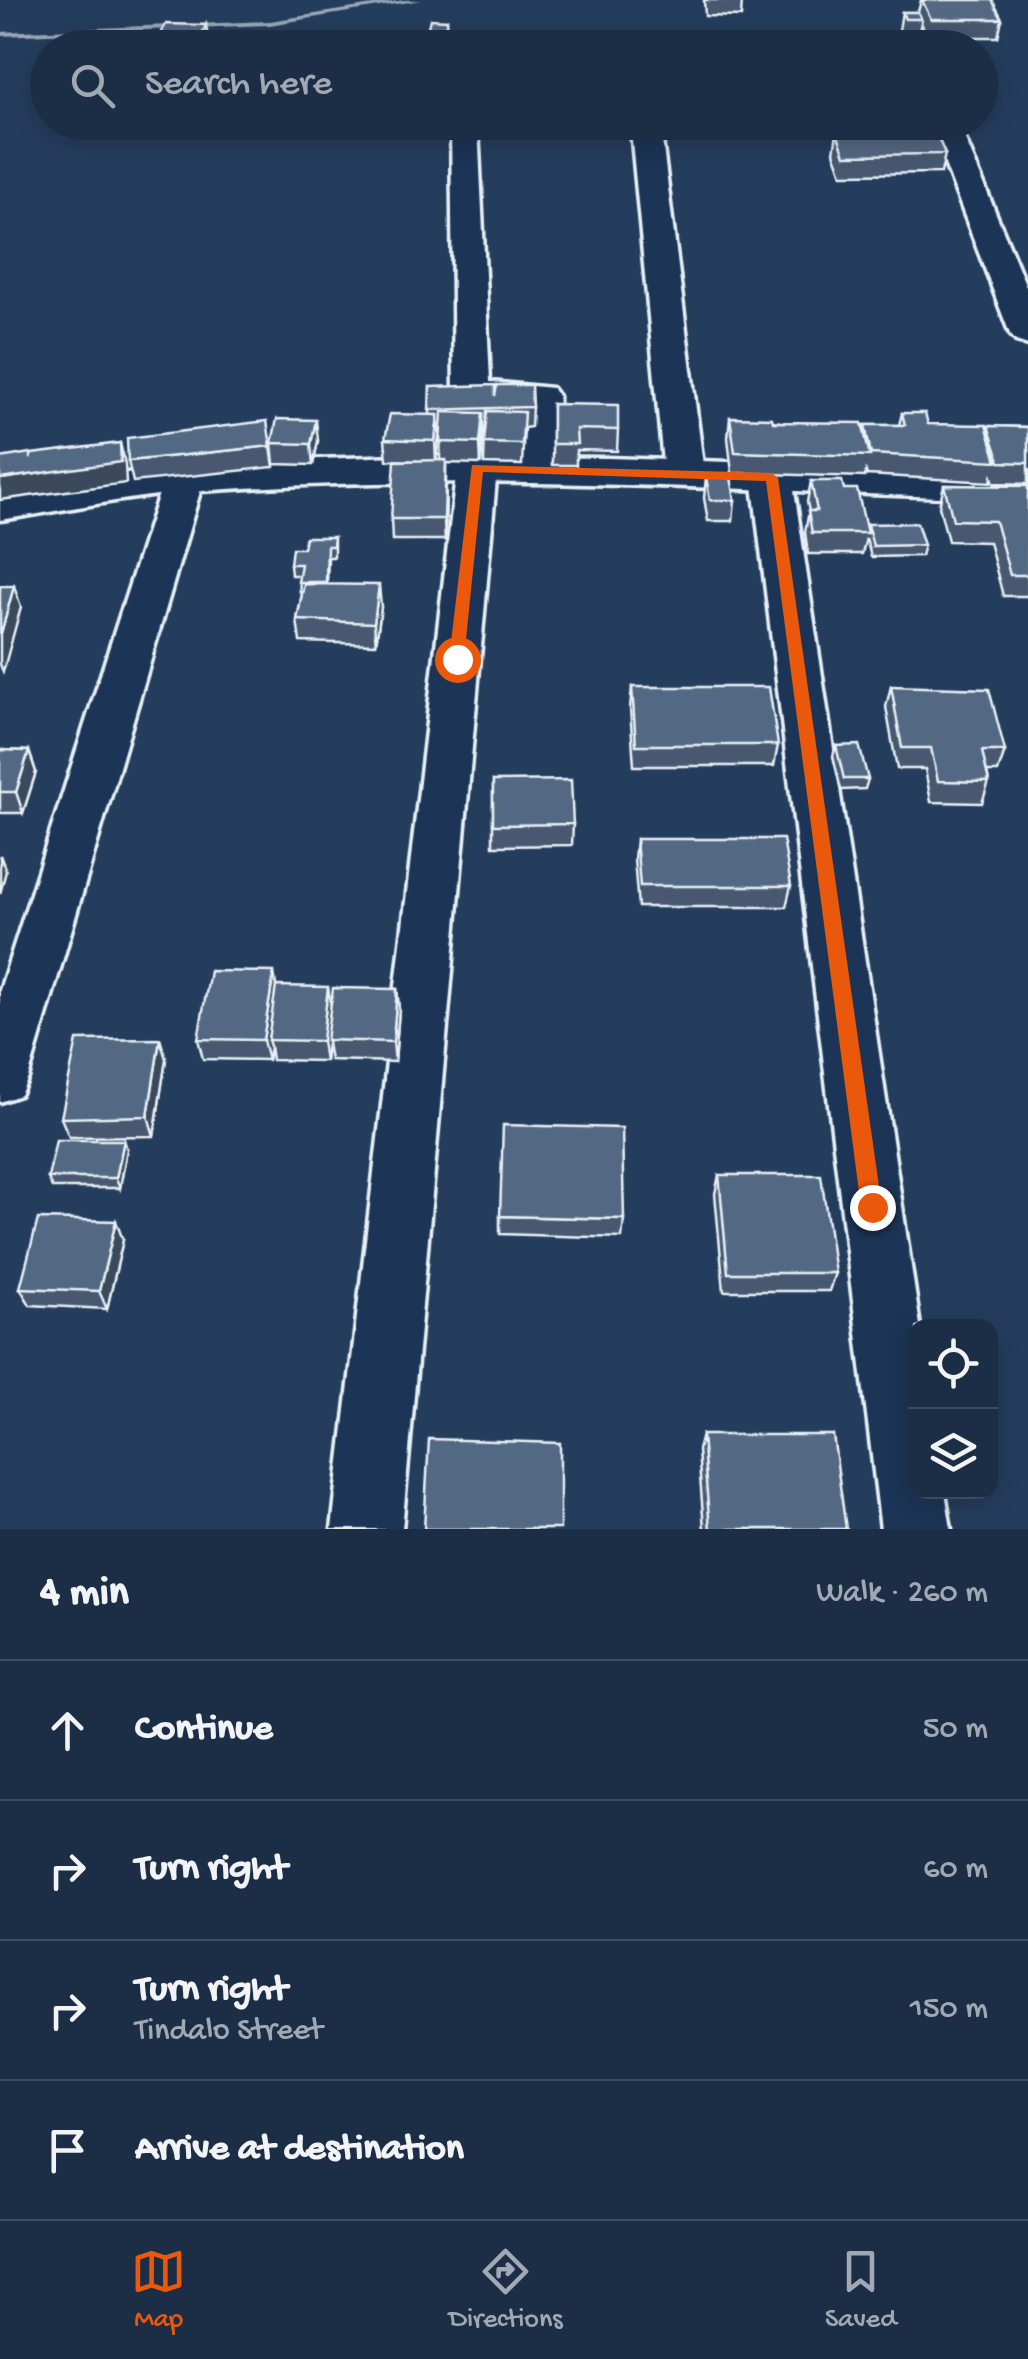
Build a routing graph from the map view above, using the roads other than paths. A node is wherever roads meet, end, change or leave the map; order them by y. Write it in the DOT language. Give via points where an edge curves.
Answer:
graph roads {
  1 [pos="463,140"];
  2 [pos="647,140"];
  3 [pos="950,140"];
  4 [pos="1028,334"];
  5 [pos="477,468"];
  6 [pos="540,470"];
  7 [pos="684,473"];
  8 [pos="184,478"];
  9 [pos="772,478"];
  10 [pos="1028,486"];
  11 [pos="0,506"];
  12 [pos="0,1078"];
  13 [pos="367,1529"];
  14 [pos="916,1529"];
  1 -- 6 [label="street" via="472,392 539,396"];
  2 -- 7 [label="street"];
  3 -- 4 [label="street"];
  5 -- 6 [label="street"];
  5 -- 8 [label="street"];
  5 -- 13 [label="street"];
  6 -- 7 [label="street"];
  7 -- 9 [label="street"];
  8 -- 11 [label="street"];
  8 -- 12 [label="street"];
  9 -- 10 [label="street"];
  9 -- 14 [label="street"];
}
